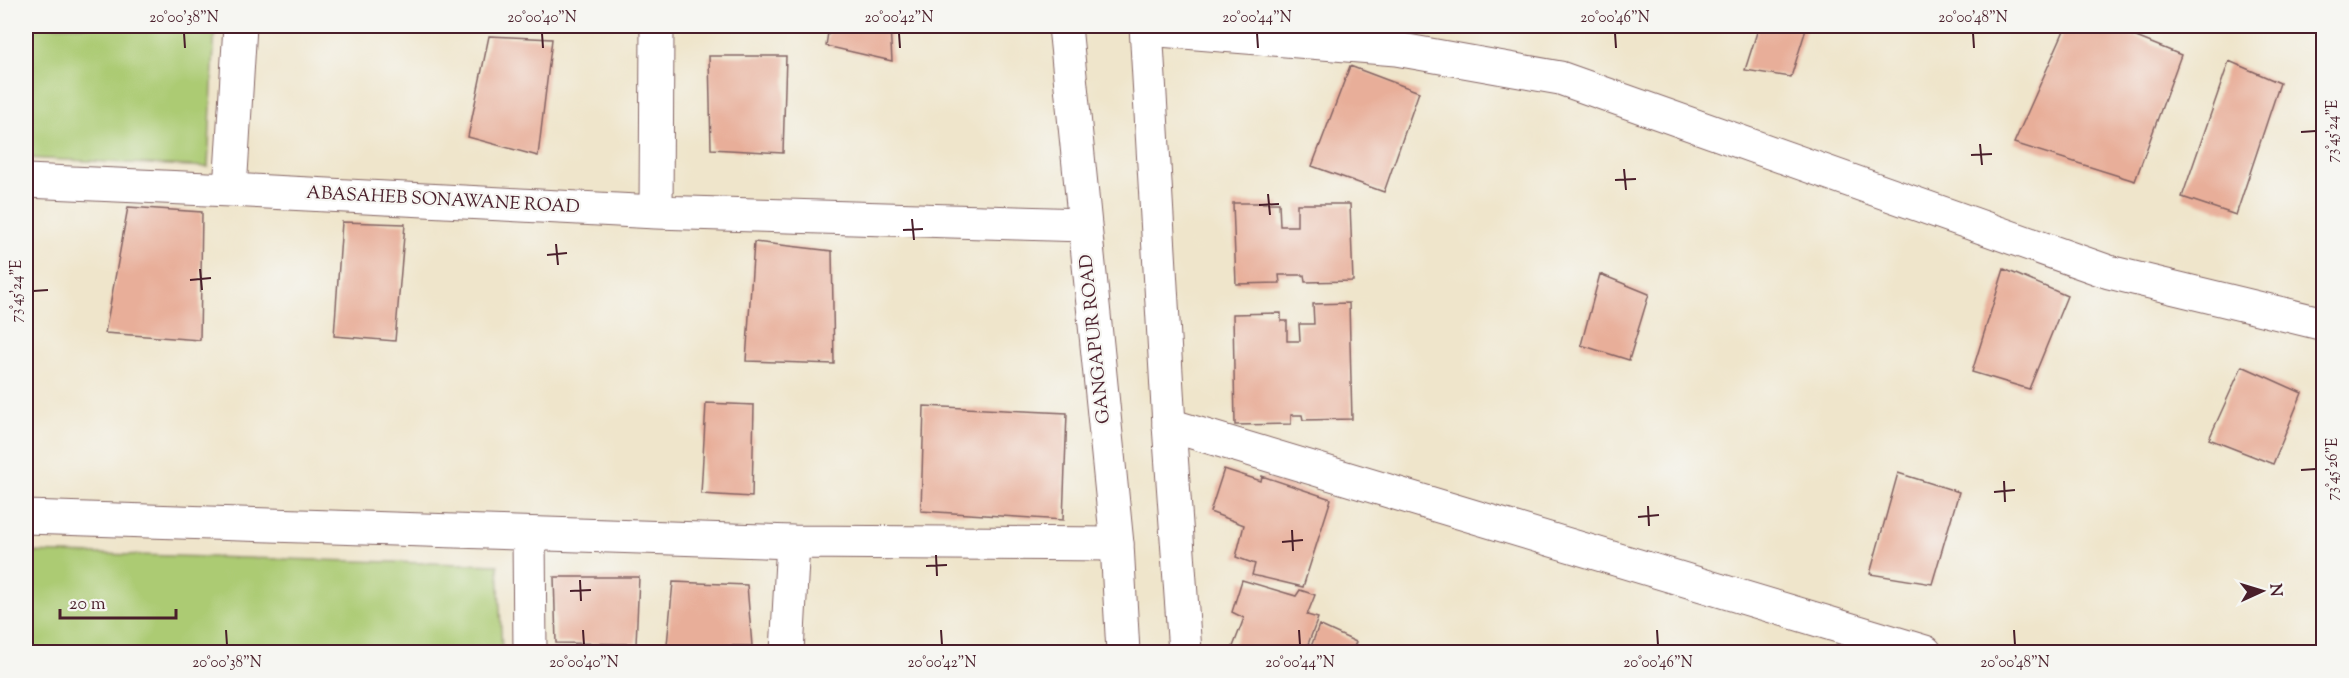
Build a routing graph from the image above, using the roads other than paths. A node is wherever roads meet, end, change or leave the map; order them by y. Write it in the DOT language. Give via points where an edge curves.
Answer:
graph roads {
  1 [pos="240,26"];
  2 [pos="657,26"];
  3 [pos="1065,26"];
  4 [pos="1146,27"];
  5 [pos="26,182"];
  6 [pos="230,190"];
  7 [pos="656,212"];
  8 [pos="1084,225"];
  9 [pos="2324,324"];
  10 [pos="1169,425"];
  11 [pos="26,517"];
  12 [pos="529,534"];
  13 [pos="793,542"];
  14 [pos="1117,544"];
  15 [pos="530,652"];
  16 [pos="787,652"];
  17 [pos="1123,652"];
  18 [pos="1185,652"];
  19 [pos="1925,652"];
  1 -- 6 [label="street"];
  2 -- 7 [label="street"];
  3 -- 8 [label="street, GANGAPUR ROAD"];
  4 -- 9 [label="street" via="1396,49 1560,78 2109,272"];
  4 -- 10 [label="street"];
  5 -- 6 [label="street, ABASAHEB SONAWANE ROAD"];
  6 -- 7 [label="street, ABASAHEB SONAWANE ROAD"];
  7 -- 8 [label="street, ABASAHEB SONAWANE ROAD"];
  8 -- 14 [label="street, GANGAPUR ROAD"];
  10 -- 18 [label="street"];
  10 -- 19 [label="street"];
  11 -- 12 [label="street"];
  12 -- 13 [label="street"];
  12 -- 15 [label="street"];
  13 -- 14 [label="street"];
  13 -- 16 [label="street"];
  14 -- 17 [label="street, GANGAPUR ROAD"];
}
